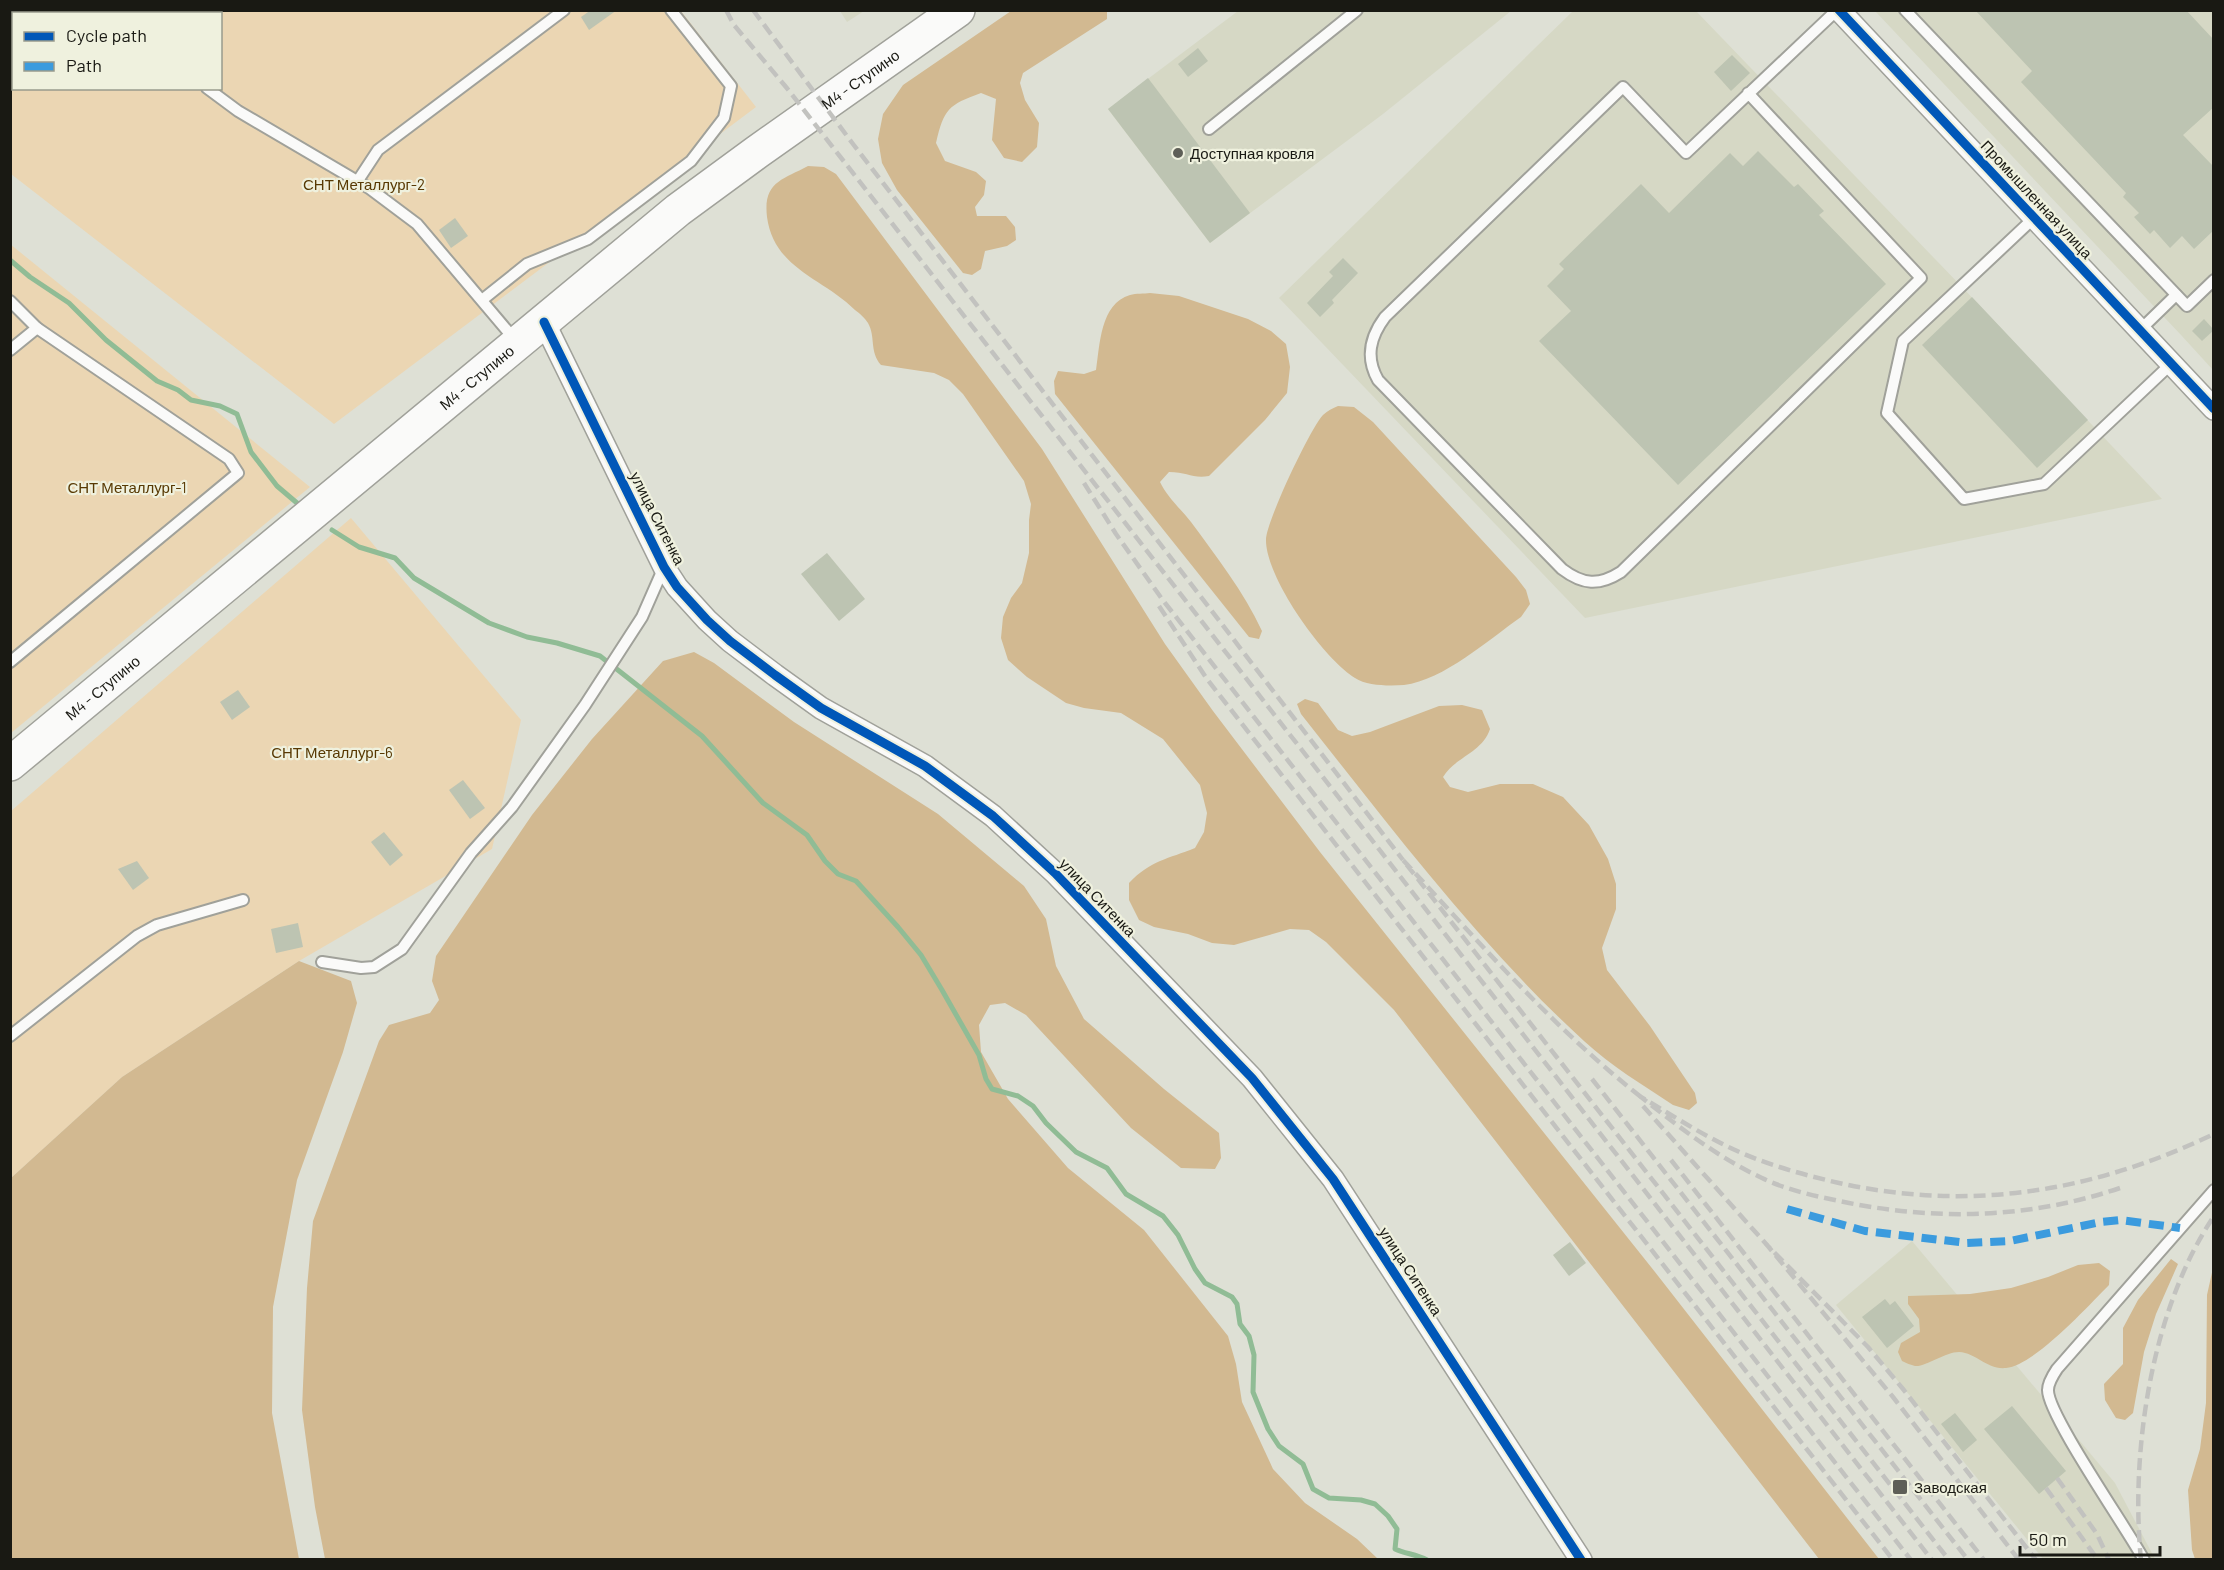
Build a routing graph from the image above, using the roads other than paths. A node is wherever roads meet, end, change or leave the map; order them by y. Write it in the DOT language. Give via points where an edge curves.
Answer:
graph roads {
  1 [pos="564,10"];
  2 [pos="671,10"];
  3 [pos="958,10"];
  4 [pos="1357,10"];
  5 [pos="1838,10"];
  6 [pos="1905,10"];
  7 [pos="210,90"];
  8 [pos="1748,93"];
  9 [pos="1209,129"];
  10 [pos="357,182"];
  11 [pos="2034,218"];
  12 [pos="2214,280"];
  13 [pos="2176,295"];
  14 [pos="482,300"];
  15 [pos="10,302"];
  16 [pos="544,322"];
  17 [pos="37,328"];
  18 [pos="2140,330"];
  19 [pos="518,344"];
  20 [pos="10,350"];
  21 [pos="2171,364"];
  22 [pos="2214,409"];
  23 [pos="664,567"];
  24 [pos="10,662"];
  25 [pos="10,764"];
  26 [pos="243,900"];
  27 [pos="322,962"];
  28 [pos="10,1036"];
  29 [pos="2214,1190"];
  30 [pos="1581,1560"];
  31 [pos="2144,1560"];
  1 -- 10 [label="lane" via="378,150"];
  2 -- 14 [label="lane" via="731,86 724,118 691,161 588,239 527,264"];
  3 -- 16 [label="main road, М4 - Ступино" via="678,210"];
  4 -- 9 [label="lane"];
  5 -- 8 [label="lane"];
  5 -- 11 [label="street, Промышленная улица"];
  6 -- 13 [label="lane"];
  7 -- 10 [label="lane"];
  8 -- 8 [label="lane" via="1686,153 1623,87 1385,317 1371,341 1372,369 1378,380 1562,569 1584,582 1609,580 1621,572 1921,278"];
  10 -- 14 [label="lane" via="417,224"];
  11 -- 18 [label="street, Промышленная улица"];
  11 -- 21 [label="lane" via="1903,341 1887,413 1964,499 2044,484"];
  12 -- 13 [label="lane" via="2187,306"];
  13 -- 18 [label="lane"];
  14 -- 19 [label="lane"];
  15 -- 17 [label="lane"];
  16 -- 19 [label="main road, М4 - Ступино"];
  16 -- 23 [label="street, улица Ситенка"];
  17 -- 20 [label="lane"];
  17 -- 24 [label="lane" via="229,459 238,473"];
  18 -- 21 [label="street, Промышленная улица"];
  19 -- 25 [label="main road, М4 - Ступино"];
  21 -- 22 [label="street, Промышленная улица"];
  23 -- 27 [label="lane" via="642,617 585,705 402,949 374,967"];
  23 -- 30 [label="street, улица Ситенка" via="707,620 730,641 821,708 925,766 1001,823 1055,873 1252,1078 1333,1179"];
  26 -- 28 [label="lane" via="157,925 137,936"];
  29 -- 31 [label="lane" via="2057,1369 2048,1389 2063,1426"];
}
